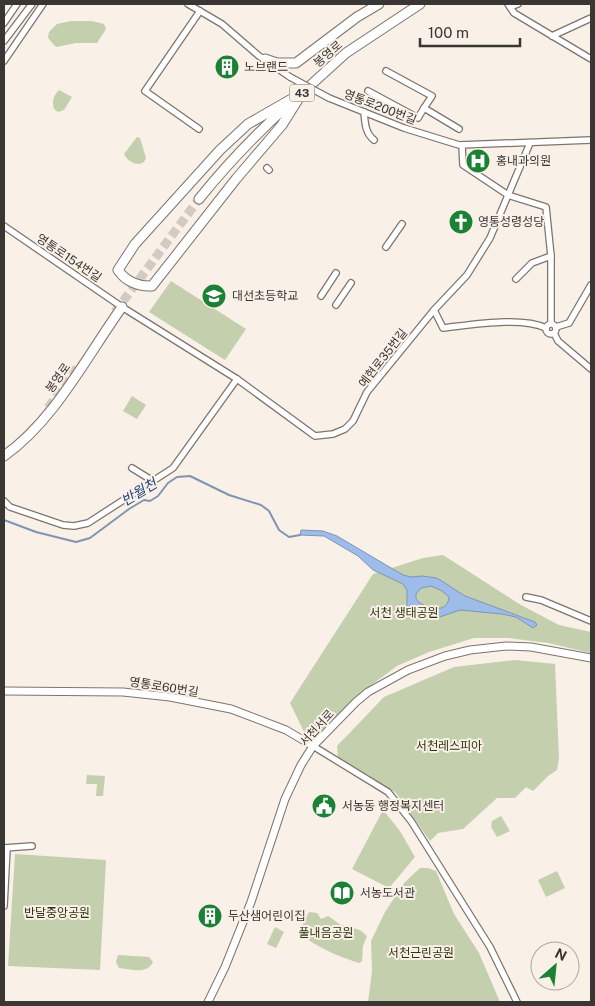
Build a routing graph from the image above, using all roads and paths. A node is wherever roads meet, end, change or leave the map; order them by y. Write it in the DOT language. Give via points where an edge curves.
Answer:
graph roads {
  1 [pos="17,4"];
  2 [pos="32,4"];
  3 [pos="43,4"];
  4 [pos="188,4"];
  5 [pos="379,4"];
  6 [pos="420,4"];
  7 [pos="518,4"];
  8 [pos="509,6"];
  9 [pos="200,11"];
  10 [pos="591,18"];
  11 [pos="4,23"];
  12 [pos="552,36"];
  13 [pos="4,42"];
  14 [pos="265,59"];
  15 [pos="591,59"];
  16 [pos="4,61"];
  17 [pos="386,71"];
  18 [pos="368,91"];
  19 [pos="302,93"];
  20 [pos="424,108"];
  21 [pos="364,112"];
  22 [pos="199,129"];
  23 [pos="459,129"];
  24 [pos="374,140"];
  25 [pos="591,140"];
  26 [pos="530,143"];
  27 [pos="462,145"];
  28 [pos="508,195"];
  29 [pos="199,200"];
  30 [pos="402,224"];
  31 [pos="4,226"];
  32 [pos="386,247"];
  33 [pos="551,256"];
  34 [pos="336,273"];
  35 [pos="516,279"];
  36 [pos="351,283"];
  37 [pos="591,285"];
  38 [pos="321,296"];
  39 [pos="336,305"];
  40 [pos="122,307"];
  41 [pos="434,310"];
  42 [pos="552,328"];
  43 [pos="591,369"];
  44 [pos="237,379"];
  45 [pos="4,456"];
  46 [pos="132,468"];
  47 [pos="153,481"];
  48 [pos="4,501"];
  49 [pos="526,597"];
  50 [pos="591,621"];
  51 [pos="591,658"];
  52 [pos="4,691"];
  53 [pos="313,746"];
  54 [pos="32,846"];
  55 [pos="5,848"];
  56 [pos="4,906"];
  57 [pos="208,1002"];
  58 [pos="517,1002"];
  1 -- 11 [label="street"];
  2 -- 13 [label="street"];
  3 -- 16 [label="street"];
  4 -- 9 [label="street, 영통로200번길"];
  5 -- 14 [label="highway" via="296,63"];
  6 -- 19 [label="highway, 봉영로 / 43" via="346,53"];
  7 -- 8 [label="street"];
  8 -- 12 [label="street" via="514,14"];
  9 -- 14 [label="street, 영통로200번길" via="222,24"];
  9 -- 22 [label="street" via="145,91"];
  10 -- 12 [label="street"];
  12 -- 15 [label="street"];
  14 -- 21 [label="street, 영통로200번길, bridge" via="329,98"];
  17 -- 20 [label="street" via="432,96"];
  18 -- 20 [label="street" via="418,118"];
  19 -- 19 [label="highway" via="248,124 220,150 134,244 118,270 122,276 142,287 152,286 282,124"];
  19 -- 29 [label="highway, 봉영로 / 43" via="250,140"];
  20 -- 23 [label="street"];
  21 -- 24 [label="street" via="366,129"];
  21 -- 27 [label="street, 영통로200번길"];
  25 -- 26 [label="street, 영통로200번길"];
  26 -- 27 [label="street, 영통로200번길"];
  26 -- 28 [label="street, 예현로35번길"];
  27 -- 28 [label="street" via="463,166"];
  28 -- 33 [label="street" via="546,207"];
  28 -- 41 [label="street, 예현로35번길" via="490,238 467,275"];
  30 -- 32 [label="street"];
  31 -- 40 [label="street, 영통로154번길"];
  33 -- 35 [label="street" via="532,264"];
  33 -- 42 [label="street"];
  34 -- 38 [label="street"];
  36 -- 39 [label="street"];
  37 -- 42 [label="street" via="569,323"];
  40 -- 44 [label="street, 영통로154번길"];
  40 -- 45 [label="highway, 봉영로" via="64,394 20,445"];
  41 -- 42 [label="street" via="443,328 529,322"];
  41 -- 44 [label="street, 예현로35번길" via="367,392 353,421 333,434 316,436"];
  42 -- 43 [label="street" via="558,341"];
  44 -- 47 [label="street" via="173,468"];
  46 -- 47 [label="street"];
  47 -- 48 [label="street" via="88,523 74,526 10,507"];
  49 -- 50 [label="street"];
  51 -- 53 [label="street, 서천서로" via="540,648 506,646 446,656 408,670 368,692"];
  52 -- 53 [label="street, 영통로60번길" via="123,692 170,697 231,709 286,730"];
  53 -- 57 [label="street, 서천서로" via="285,799 251,902"];
  53 -- 58 [label="street" via="388,792 411,821 490,947"];
  54 -- 55 [label="street"];
  55 -- 56 [label="street"];
}
